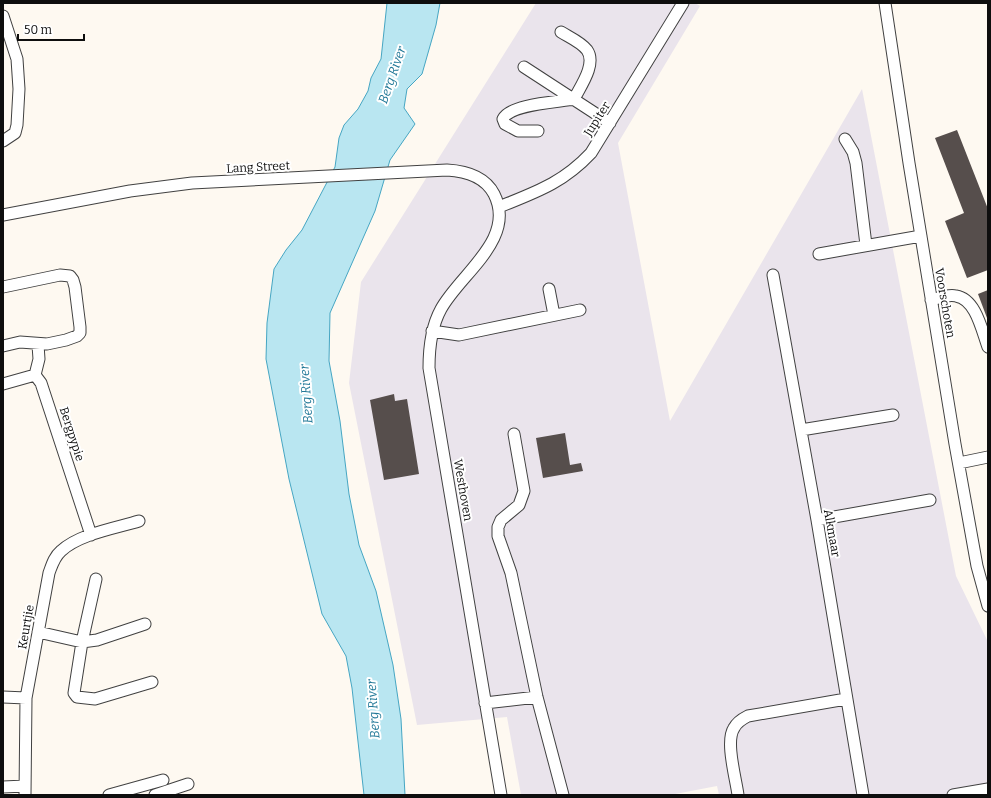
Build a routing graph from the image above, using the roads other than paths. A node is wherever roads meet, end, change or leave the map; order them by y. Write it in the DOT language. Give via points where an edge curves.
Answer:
graph roads {
  1 [pos="885,3"];
  2 [pos="682,4"];
  3 [pos="3,16"];
  4 [pos="561,32"];
  5 [pos="524,67"];
  6 [pos="574,99"];
  7 [pos="610,123"];
  8 [pos="538,131"];
  9 [pos="845,139"];
  10 [pos="3,141"];
  11 [pos="499,207"];
  12 [pos="3,215"];
  13 [pos="920,236"];
  14 [pos="866,245"];
  15 [pos="819,254"];
  16 [pos="772,275"];
  17 [pos="3,287"];
  18 [pos="549,289"];
  19 [pos="931,300"];
  20 [pos="580,310"];
  21 [pos="554,315"];
  22 [pos="432,331"];
  23 [pos="38,345"];
  24 [pos="3,346"];
  25 [pos="988,347"];
  26 [pos="35,375"];
  27 [pos="3,384"];
  28 [pos="893,414"];
  29 [pos="800,430"];
  30 [pos="514,434"];
  31 [pos="988,457"];
  32 [pos="959,463"];
  33 [pos="930,500"];
  34 [pos="817,520"];
  35 [pos="140,521"];
  36 [pos="91,535"];
  37 [pos="96,579"];
  38 [pos="988,606"];
  39 [pos="145,624"];
  40 [pos="38,632"];
  41 [pos="82,642"];
  42 [pos="152,682"];
  43 [pos="3,697"];
  44 [pos="537,697"];
  45 [pos="26,698"];
  46 [pos="846,699"];
  47 [pos="486,703"];
  48 [pos="163,780"];
  49 [pos="188,784"];
  50 [pos="3,787"];
  51 [pos="988,789"];
  52 [pos="25,791"];
  53 [pos="968,794"];
  54 [pos="109,795"];
  55 [pos="156,795"];
  56 [pos="501,795"];
  57 [pos="563,795"];
  58 [pos="738,795"];
  59 [pos="863,795"];
  60 [pos="954,795"];
  1 -- 13 [label="street, Voorschoten"];
  2 -- 7 [label="street, Jupiter"];
  3 -- 10 [label="street" via="17,59 19,89 15,133"];
  4 -- 6 [label="street" via="581,44 588,51 590,58 586,75"];
  5 -- 6 [label="street"];
  6 -- 7 [label="street"];
  6 -- 8 [label="street" via="520,108 509,112 504,119 505,124 518,131"];
  7 -- 11 [label="street, Jupiter" via="591,153 565,178"];
  9 -- 14 [label="street" via="856,163"];
  11 -- 12 [label="street, Lang Street" via="493,192 486,184 470,174 447,170 192,183 130,191"];
  11 -- 22 [label="street, Westhoven" via="500,218 494,238 447,299"];
  13 -- 14 [label="street"];
  13 -- 19 [label="street, Voorschoten"];
  14 -- 15 [label="street"];
  16 -- 29 [label="street, Alkmaar"];
  17 -- 23 [label="street" via="60,275 66,275 73,280 80,333 66,340"];
  18 -- 21 [label="street"];
  19 -- 25 [label="street" via="962,297 973,310"];
  19 -- 32 [label="street, Voorschoten"];
  20 -- 21 [label="street"];
  21 -- 22 [label="street" via="459,335"];
  22 -- 47 [label="street, Westhoven" via="429,368"];
  23 -- 24 [label="street" via="20,342"];
  23 -- 26 [label="street" via="39,359"];
  26 -- 27 [label="street"];
  26 -- 36 [label="street, Bergpypie" via="45,393"];
  28 -- 29 [label="street"];
  29 -- 34 [label="street, Alkmaar"];
  30 -- 44 [label="street" via="524,491 519,504 501,520 498,536 512,573"];
  31 -- 32 [label="street"];
  32 -- 38 [label="street, Voorschoten" via="980,579"];
  33 -- 34 [label="street"];
  34 -- 46 [label="street, Alkmaar"];
  35 -- 36 [label="street, Keurtjie"];
  36 -- 40 [label="street, Keurtjie" via="61,551 54,561 49,573"];
  37 -- 41 [label="street"];
  39 -- 41 [label="street" via="97,640"];
  40 -- 41 [label="street"];
  40 -- 45 [label="street, Keurtjie"];
  41 -- 42 [label="street" via="74,688 77,698 95,699"];
  43 -- 45 [label="street"];
  44 -- 47 [label="street"];
  44 -- 57 [label="street"];
  45 -- 52 [label="street, Keurtjie"];
  46 -- 58 [label="street" via="748,716 739,721 730,740"];
  46 -- 59 [label="street, Alkmaar"];
  47 -- 56 [label="street, Westhoven"];
  48 -- 54 [label="street"];
  49 -- 55 [label="street"];
  50 -- 52 [label="street"];
  51 -- 53 [label="street"];
  53 -- 60 [label="street"];
}
